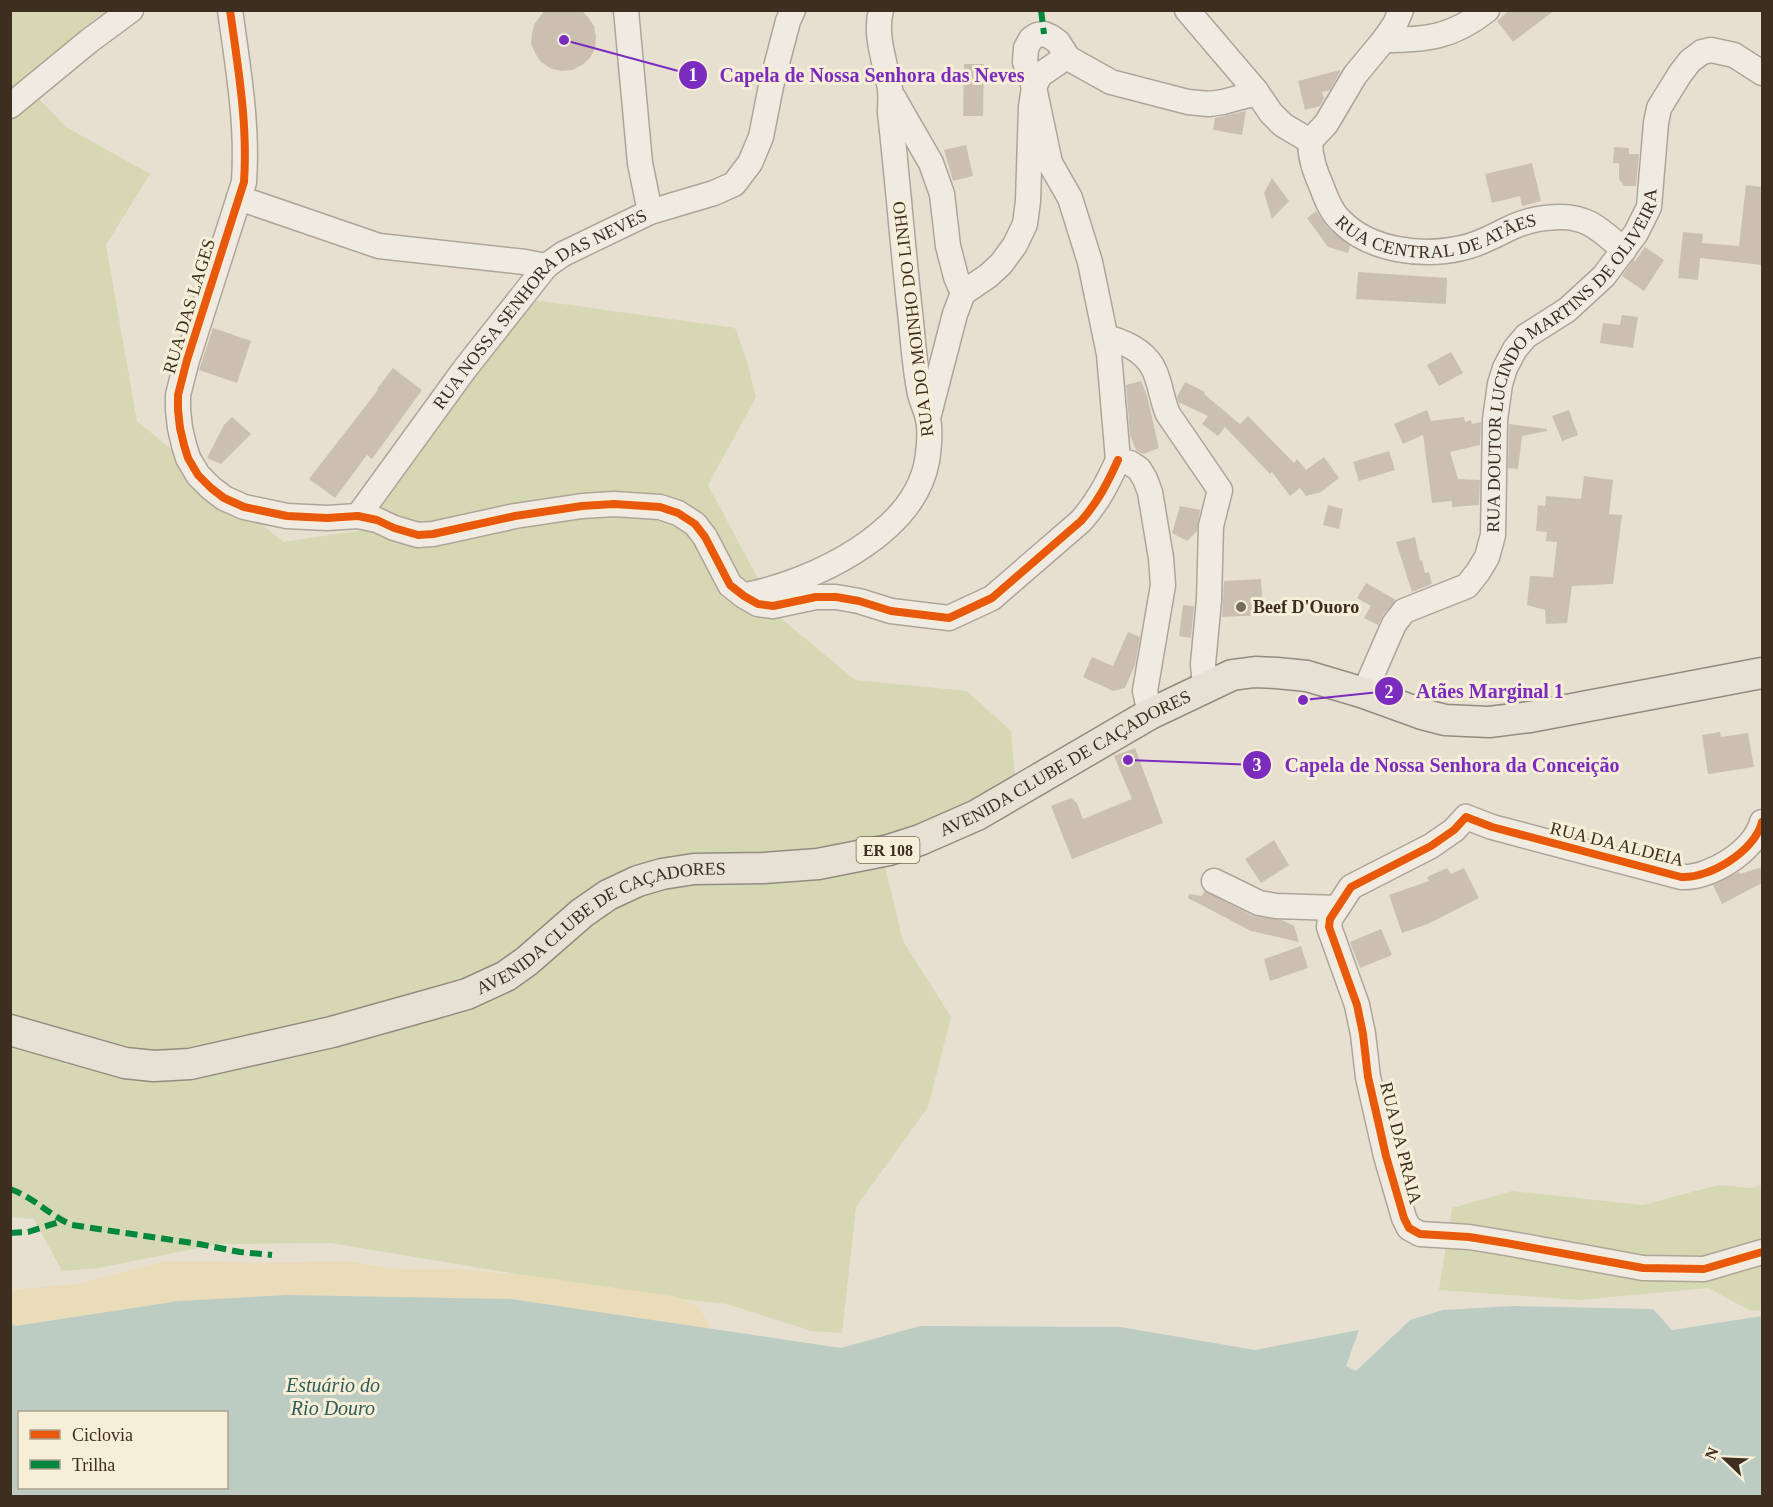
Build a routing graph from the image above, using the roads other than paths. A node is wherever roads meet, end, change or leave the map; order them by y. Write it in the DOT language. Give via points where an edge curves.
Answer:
graph roads {
  1 [pos="131,10"];
  2 [pos="230,10"];
  3 [pos="626,10"];
  4 [pos="793,10"];
  5 [pos="881,10"];
  6 [pos="1187,10"];
  7 [pos="1401,10"];
  8 [pos="1487,10"];
  9 [pos="1384,40"];
  10 [pos="1068,58"];
  11 [pos="1762,73"];
  12 [pos="1034,87"];
  13 [pos="890,90"];
  14 [pos="1256,91"];
  15 [pos="10,106"];
  16 [pos="1310,141"];
  17 [pos="239,198"];
  18 [pos="650,212"];
  19 [pos="1624,250"];
  20 [pos="546,266"];
  21 [pos="963,293"];
  22 [pos="1106,337"];
  23 [pos="928,418"];
  24 [pos="1118,460"];
  25 [pos="358,516"];
  26 [pos="744,596"];
  27 [pos="1762,673"];
  28 [pos="1205,687"];
  29 [pos="1364,693"];
  30 [pos="1150,714"];
  31 [pos="1758,832"];
  32 [pos="1214,881"];
  33 [pos="1336,908"];
  34 [pos="10,1030"];
  35 [pos="1762,1252"];
  1 -- 15 [label="street"];
  2 -- 17 [label="street, RUA DAS LAGES" via="245,134 244,182"];
  3 -- 18 [label="street, RUA NOSSA SENHORA DAS NEVES" via="640,163"];
  4 -- 18 [label="street" via="761,137 750,163 734,184"];
  5 -- 13 [label="street, RUA DO MOINHO DO LINHO" via="883,57"];
  6 -- 14 [label="street"];
  7 -- 9 [label="street"];
  8 -- 9 [label="street" via="1456,30 1432,38"];
  9 -- 16 [label="street"];
  10 -- 12 [label="street" via="1040,75"];
  10 -- 12 [label="street" via="1051,37 1044,34 1031,39 1024,54"];
  10 -- 14 [label="street" via="1111,82 1188,102 1223,102"];
  11 -- 19 [label="street, RUA DOUTOR LUCINDO MARTINS DE OLIVEIRA" via="1734,56 1711,50 1690,61 1659,108 1649,207"];
  12 -- 21 [label="street" via="1025,224 1001,264"];
  12 -- 22 [label="street" via="1050,163 1070,198 1090,262"];
  13 -- 21 [label="street" via="931,163 942,194 948,246"];
  13 -- 23 [label="street, RUA DO MOINHO DO LINHO" via="915,363"];
  14 -- 16 [label="street" via="1271,112"];
  16 -- 19 [label="street, RUA CENTRAL DE ATÃES" via="1312,162 1331,209 1352,231 1373,242 1441,252 1475,245 1518,224 1563,217 1598,227"];
  17 -- 20 [label="street" via="380,246"];
  17 -- 25 [label="street, RUA DAS LAGES" via="178,395 180,428 188,458 211,488 244,507 287,516"];
  18 -- 20 [label="street, RUA NOSSA SENHORA DAS NEVES" via="562,254"];
  19 -- 29 [label="street, RUA DOUTOR LUCINDO MARTINS DE OLIVEIRA" via="1581,298 1526,336 1515,349 1500,384 1495,420 1493,535 1487,556 1467,586 1404,611 1394,624"];
  20 -- 25 [label="street, RUA NOSSA SENHORA DAS NEVES" via="464,370"];
  21 -- 23 [label="street" via="954,314"];
  22 -- 24 [label="street"];
  22 -- 28 [label="street" via="1148,359 1168,414 1220,490 1211,526"];
  23 -- 26 [label="street, RUA DO MOINHO DO LINHO" via="927,460 922,478 911,501 881,533 832,564 772,590"];
  24 -- 26 [label="street" via="1094,506 1081,521 992,598 949,618 891,611 836,597 773,606"];
  24 -- 30 [label="street" via="1139,469 1145,479 1161,558 1163,585 1145,691"];
  25 -- 26 [label="street" via="418,535 582,506 660,507 695,524 730,585"];
  27 -- 29 [label="main road, AVENIDA CLUBE DE CAÇADORES / ER 108" via="1489,722 1445,720"];
  28 -- 29 [label="main road, AVENIDA CLUBE DE CAÇADORES / ER 108" via="1232,675 1266,672 1307,676"];
  28 -- 30 [label="main road, AVENIDA CLUBE DE CAÇADORES / ER 108"];
  30 -- 34 [label="main road, AVENIDA CLUBE DE CAÇADORES / ER 108" via="994,805 920,840 818,864 694,869 638,881 608,895 506,976 467,994 332,1032 190,1064 154,1066 125,1063"];
  31 -- 33 [label="street, RUA DA ALDEIA" via="1739,854 1693,878 1466,817 1431,846 1351,887"];
  32 -- 33 [label="street" via="1259,903"];
  33 -- 35 [label="street, RUA DA PRAIA" via="1329,927 1357,1005 1386,1156 1409,1228 1420,1234 1469,1237 1643,1269 1704,1269"];
}
